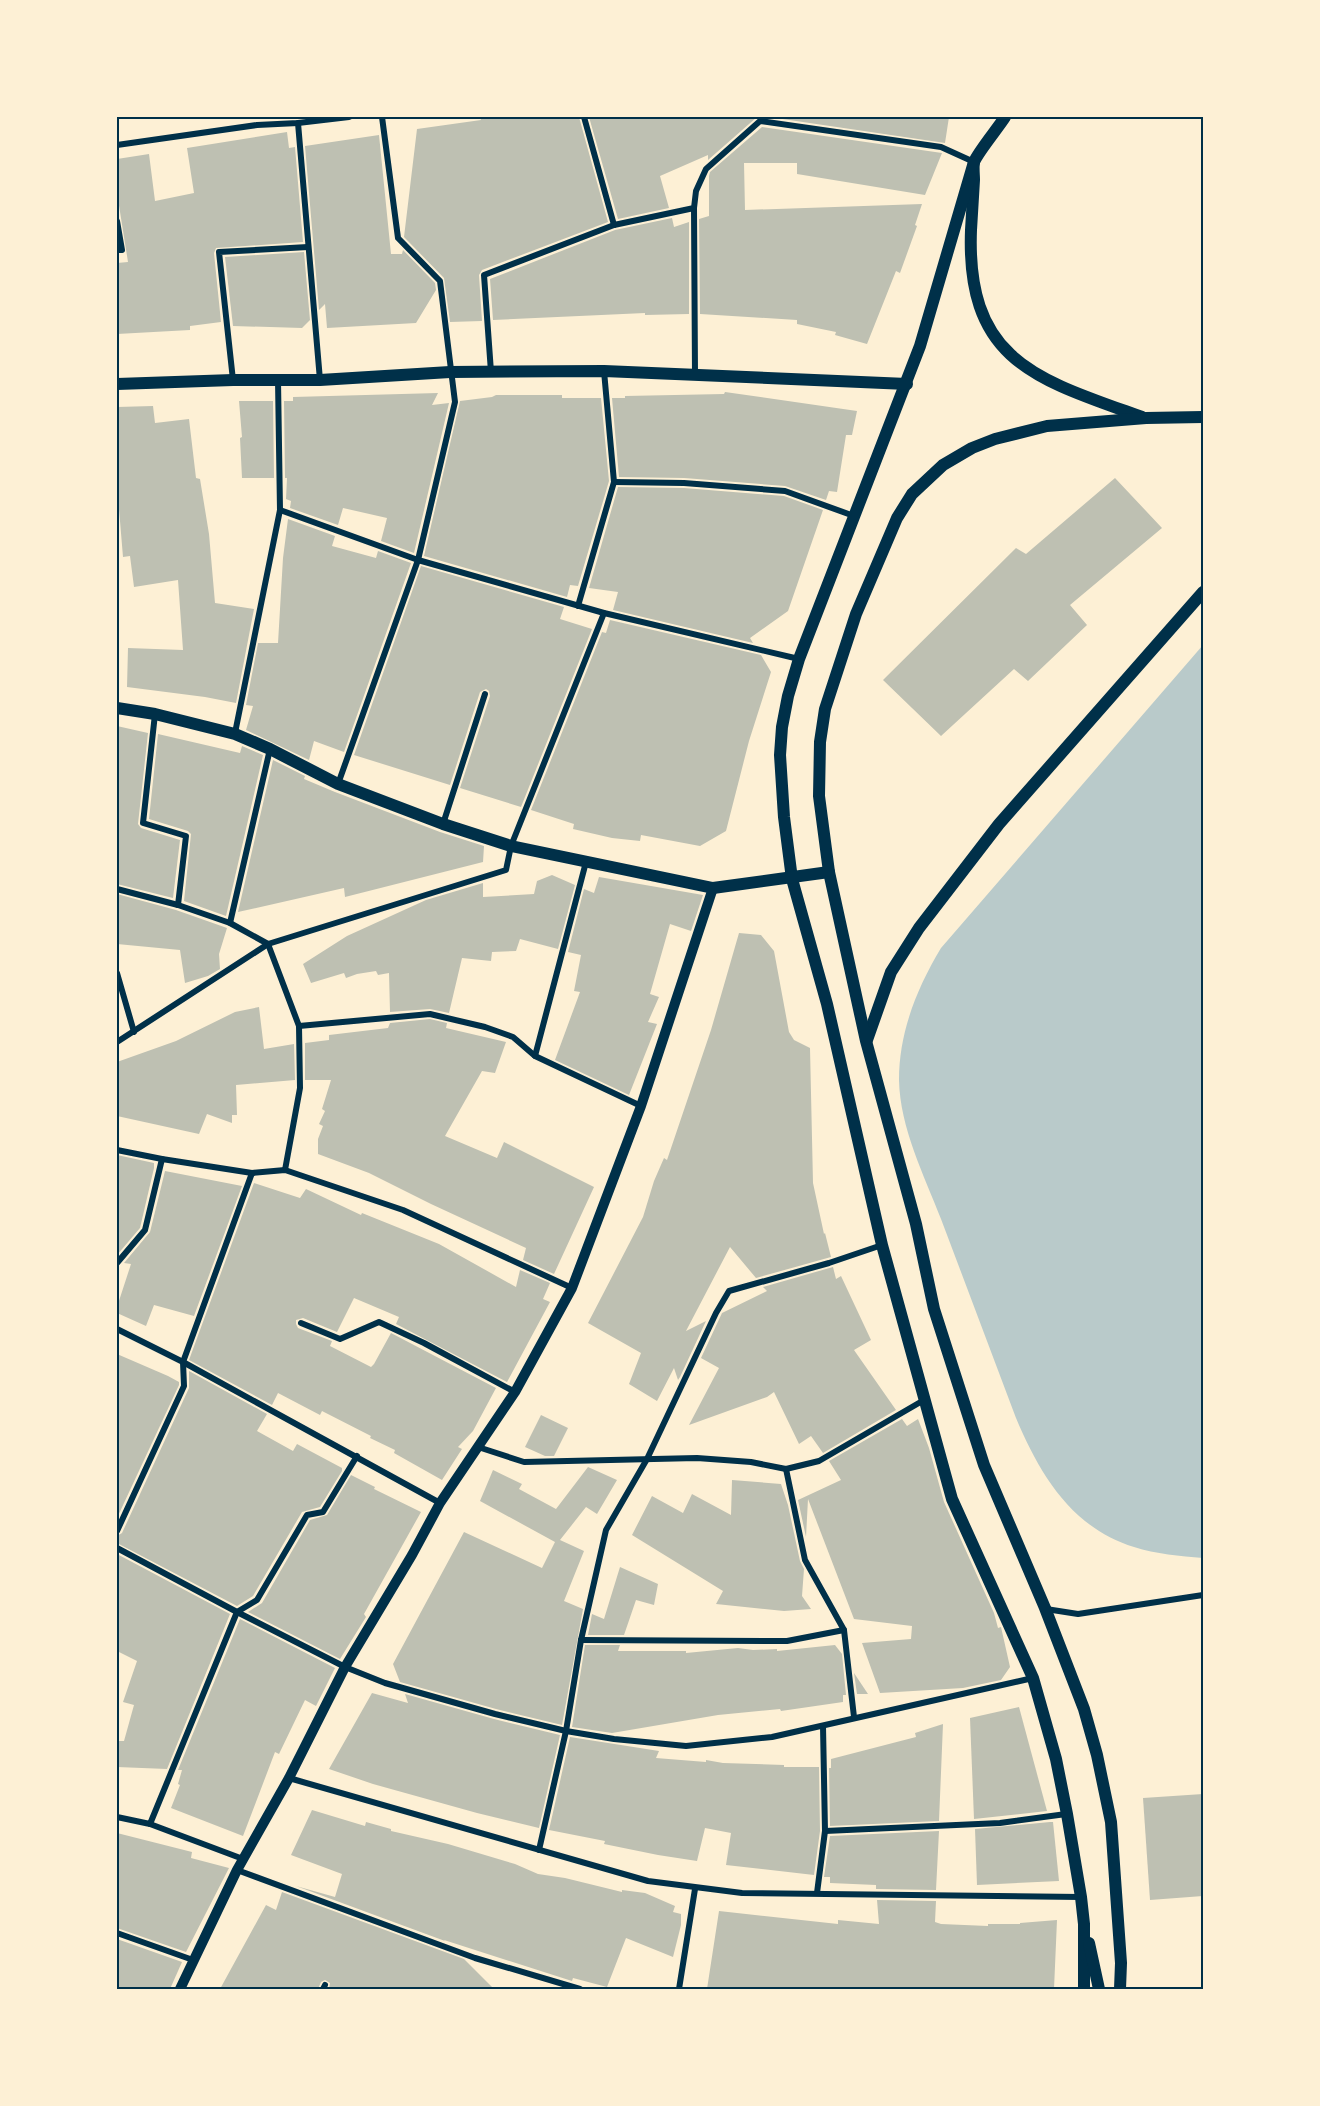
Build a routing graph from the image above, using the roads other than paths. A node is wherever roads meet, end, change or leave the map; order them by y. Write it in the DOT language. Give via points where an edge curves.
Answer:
graph roads {
  1 [pos="256,117"];
  2 [pos="346,117"];
  3 [pos="382,117"];
  4 [pos="584,117"];
  5 [pos="1005,117"];
  6 [pos="298,123"];
  7 [pos="257,125"];
  8 [pos="117,145"];
  9 [pos="974,162"];
  10 [pos="694,208"];
  11 [pos="117,221"];
  12 [pos="614,225"];
  13 [pos="308,247"];
  14 [pos="117,250"];
  15 [pos="604,371"];
  16 [pos="450,372"];
  17 [pos="491,372"];
  18 [pos="694,374"];
  19 [pos="233,380"];
  20 [pos="279,380"];
  21 [pos="320,380"];
  22 [pos="117,384"];
  23 [pos="907,384"];
  24 [pos="1203,417"];
  25 [pos="1146,418"];
  26 [pos="615,482"];
  27 [pos="280,510"];
  28 [pos="854,516"];
  29 [pos="418,560"];
  30 [pos="1203,591"];
  31 [pos="578,606"];
  32 [pos="604,613"];
  33 [pos="799,659"];
  34 [pos="484,694"];
  35 [pos="117,708"];
  36 [pos="155,714"];
  37 [pos="235,734"];
  38 [pos="270,749"];
  39 [pos="338,784"];
  40 [pos="443,824"];
  41 [pos="511,846"];
  42 [pos="585,862"];
  43 [pos="829,872"];
  44 [pos="792,879"];
  45 [pos="713,888"];
  46 [pos="117,889"];
  47 [pos="178,905"];
  48 [pos="230,922"];
  49 [pos="268,944"];
  50 [pos="117,973"];
  51 [pos="299,1026"];
  52 [pos="134,1032"];
  53 [pos="866,1041"];
  54 [pos="117,1042"];
  55 [pos="535,1056"];
  56 [pos="641,1106"];
  57 [pos="117,1150"];
  58 [pos="162,1159"];
  59 [pos="285,1170"];
  60 [pos="252,1173"];
  61 [pos="882,1245"];
  62 [pos="117,1263"];
  63 [pos="572,1288"];
  64 [pos="301,1323"];
  65 [pos="117,1329"];
  66 [pos="183,1362"];
  67 [pos="515,1392"];
  68 [pos="924,1400"];
  69 [pos="478,1447"];
  70 [pos="357,1456"];
  71 [pos="647,1458"];
  72 [pos="786,1469"];
  73 [pos="440,1503"];
  74 [pos="117,1531"];
  75 [pos="117,1548"];
  76 [pos="1203,1595"];
  77 [pos="1045,1608"];
  78 [pos="237,1612"];
  79 [pos="844,1630"];
  80 [pos="582,1640"];
  81 [pos="345,1667"];
  82 [pos="1033,1678"];
  83 [pos="854,1717"];
  84 [pos="823,1726"];
  85 [pos="566,1731"];
  86 [pos="289,1778"];
  87 [pos="1067,1814"];
  88 [pos="117,1817"];
  89 [pos="150,1824"];
  90 [pos="825,1831"];
  91 [pos="539,1850"];
  92 [pos="243,1859"];
  93 [pos="237,1870"];
  94 [pos="695,1889"];
  95 [pos="817,1893"];
  96 [pos="1081,1897"];
  97 [pos="1084,1924"];
  98 [pos="117,1933"];
  99 [pos="193,1960"];
  100 [pos="180,1989"];
  101 [pos="580,1989"];
  102 [pos="679,1989"];
  103 [pos="1084,1989"];
  104 [pos="1099,1989"];
  105 [pos="1120,1989"];
  1 -- 7 [label="street"];
  2 -- 6 [label="street"];
  3 -- 16 [label="street" via="398,238 440,281"];
  4 -- 12 [label="street"];
  5 -- 9 [label="main road"];
  6 -- 7 [label="street"];
  6 -- 13 [label="street"];
  7 -- 8 [label="street"];
  9 -- 10 [label="street" via="941,147 760,121 706,169 696,191"];
  9 -- 23 [label="main road"];
  9 -- 25 [label="main road" via="970,258 974,290 1000,346 1028,369 1074,392"];
  10 -- 12 [label="street"];
  10 -- 18 [label="street"];
  11 -- 14 [label="street" via="122,250"];
  12 -- 17 [label="street" via="484,275"];
  13 -- 19 [label="street" via="219,252"];
  13 -- 21 [label="street"];
  15 -- 17 [label="main road"];
  15 -- 18 [label="main road"];
  15 -- 26 [label="street"];
  16 -- 17 [label="main road"];
  16 -- 21 [label="main road"];
  16 -- 29 [label="street" via="455,402"];
  18 -- 23 [label="main road"];
  19 -- 20 [label="main road"];
  19 -- 22 [label="main road"];
  20 -- 21 [label="main road"];
  20 -- 27 [label="street"];
  23 -- 28 [label="main road"];
  24 -- 25 [label="main road"];
  25 -- 43 [label="main road" via="1047,426 995,439 943,465 912,494 897,518 856,614 825,709 819,796"];
  26 -- 28 [label="street" via="784,491"];
  26 -- 31 [label="street"];
  27 -- 29 [label="street"];
  27 -- 37 [label="street"];
  28 -- 33 [label="main road"];
  29 -- 31 [label="street"];
  29 -- 39 [label="street"];
  30 -- 53 [label="main road" via="999,824 919,928 891,972"];
  31 -- 32 [label="street"];
  32 -- 33 [label="street"];
  32 -- 41 [label="street"];
  33 -- 44 [label="main road" via="788,696 780,755"];
  34 -- 40 [label="street"];
  35 -- 36 [label="main road"];
  36 -- 37 [label="main road"];
  36 -- 47 [label="street" via="143,823 186,836"];
  37 -- 38 [label="main road"];
  38 -- 39 [label="main road"];
  38 -- 48 [label="street"];
  39 -- 40 [label="main road"];
  40 -- 41 [label="main road"];
  41 -- 42 [label="main road"];
  41 -- 49 [label="street" via="506,870"];
  42 -- 45 [label="main road"];
  42 -- 55 [label="street"];
  43 -- 44 [label="main road"];
  43 -- 53 [label="main road"];
  44 -- 45 [label="main road"];
  44 -- 61 [label="main road" via="827,1004"];
  45 -- 56 [label="street"];
  46 -- 47 [label="street"];
  47 -- 48 [label="street"];
  48 -- 49 [label="street"];
  49 -- 51 [label="street"];
  49 -- 52 [label="street"];
  50 -- 52 [label="street"];
  51 -- 55 [label="street" via="430,1014 513,1037"];
  51 -- 59 [label="street" via="300,1088"];
  52 -- 54 [label="street"];
  53 -- 77 [label="main road" via="938,1321 984,1465"];
  55 -- 56 [label="street"];
  56 -- 63 [label="street"];
  57 -- 58 [label="street"];
  58 -- 60 [label="street"];
  58 -- 62 [label="street" via="145,1230"];
  59 -- 60 [label="street"];
  59 -- 63 [label="street" via="403,1210"];
  60 -- 66 [label="street"];
  61 -- 68 [label="main road"];
  61 -- 71 [label="street" via="729,1291"];
  63 -- 67 [label="street"];
  64 -- 67 [label="street" via="340,1339 379,1322"];
  65 -- 66 [label="street"];
  66 -- 70 [label="street"];
  66 -- 74 [label="street" via="183,1386"];
  67 -- 69 [label="street"];
  68 -- 72 [label="street" via="819,1461"];
  68 -- 82 [label="main road" via="952,1498"];
  69 -- 71 [label="street" via="524,1462"];
  69 -- 73 [label="street"];
  70 -- 73 [label="street"];
  70 -- 78 [label="street" via="323,1512 307,1515 257,1600"];
  71 -- 72 [label="street" via="751,1462"];
  71 -- 80 [label="street" via="606,1530"];
  72 -- 79 [label="street" via="805,1560"];
  73 -- 81 [label="street"];
  75 -- 78 [label="street"];
  76 -- 77 [label="street" via="1078,1614"];
  77 -- 105 [label="main road" via="1084,1709 1111,1822"];
  78 -- 81 [label="street"];
  78 -- 89 [label="street"];
  79 -- 80 [label="street" via="786,1641"];
  79 -- 83 [label="street"];
  80 -- 85 [label="street"];
  81 -- 85 [label="street" via="385,1683"];
  81 -- 86 [label="street"];
  82 -- 83 [label="street"];
  82 -- 87 [label="main road"];
  83 -- 84 [label="street"];
  84 -- 85 [label="street" via="772,1737 686,1746"];
  84 -- 90 [label="street"];
  85 -- 91 [label="street"];
  86 -- 91 [label="street"];
  86 -- 92 [label="street"];
  87 -- 90 [label="street" via="1000,1823"];
  87 -- 96 [label="main road"];
  88 -- 89 [label="street"];
  89 -- 92 [label="street"];
  90 -- 95 [label="street"];
  91 -- 94 [label="street" via="648,1881"];
  92 -- 93 [label="street"];
  93 -- 99 [label="street"];
  93 -- 101 [label="street" via="475,1958"];
  94 -- 95 [label="street"];
  94 -- 102 [label="street"];
  95 -- 96 [label="street"];
  96 -- 97 [label="main road"];
  97 -- 103 [label="main road"];
  97 -- 104 [label="main road"];
  98 -- 99 [label="street"];
  99 -- 100 [label="street"];
}
